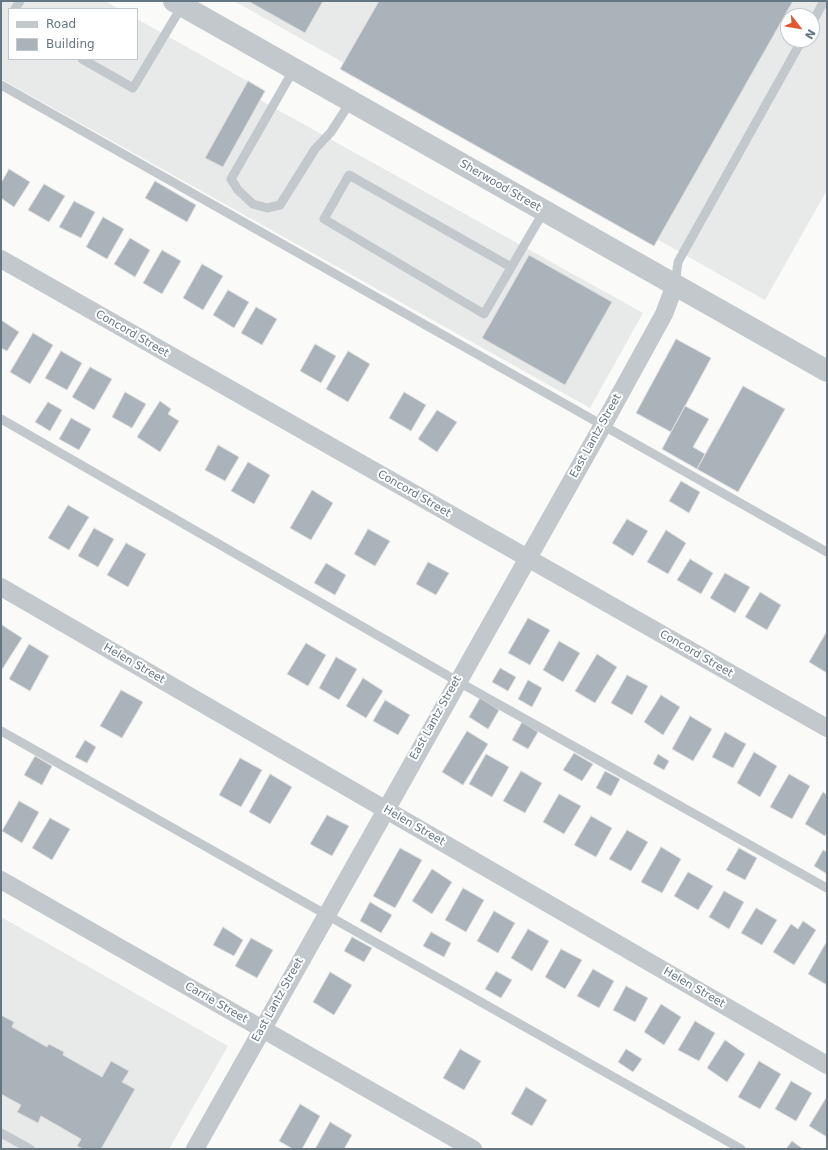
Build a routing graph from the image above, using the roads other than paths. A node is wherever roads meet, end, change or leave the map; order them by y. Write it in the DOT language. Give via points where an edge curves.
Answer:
graph roads {
  1 [pos="178,3"];
  2 [pos="798,48"];
  3 [pos="84,60"];
  4 [pos="294,69"];
  5 [pos="1,85"];
  6 [pos="350,101"];
  7 [pos="544,211"];
  8 [pos="1,259"];
  9 [pos="511,267"];
  10 [pos="675,285"];
  11 [pos="827,372"];
  12 [pos="1,419"];
  13 [pos="603,425"];
  14 [pos="827,552"];
  15 [pos="527,558"];
  16 [pos="1,587"];
  17 [pos="457,681"];
  18 [pos="827,728"];
  19 [pos="1,731"];
  20 [pos="385,809"];
  21 [pos="1,880"];
  22 [pos="827,888"];
  23 [pos="326,915"];
  24 [pos="262,1029"];
  25 [pos="827,1065"];
  26 [pos="1,1133"];
  27 [pos="30,1149"];
  28 [pos="195,1149"];
  29 [pos="474,1149"];
  30 [pos="741,1149"];
  1 -- 3 [label="lane" via="133,88"];
  1 -- 4 [label="street, Sherwood Street"];
  2 -- 10 [label="lane" via="678,262"];
  4 -- 6 [label="street, Sherwood Street"];
  4 -- 6 [label="lane" via="231,179 238,190 253,204 267,208 280,205 315,149 331,132"];
  5 -- 13 [label="lane"];
  6 -- 7 [label="street, Sherwood Street"];
  7 -- 9 [label="lane"];
  7 -- 10 [label="street, Sherwood Street"];
  8 -- 15 [label="street, Concord Street"];
  9 -- 9 [label="lane" via="484,314 324,219 349,175"];
  10 -- 11 [label="street, Sherwood Street"];
  10 -- 13 [label="street, East Lantz Street" via="664,314"];
  12 -- 17 [label="lane"];
  13 -- 14 [label="lane"];
  13 -- 15 [label="street, East Lantz Street"];
  15 -- 17 [label="street, East Lantz Street"];
  15 -- 18 [label="street, Concord Street"];
  16 -- 20 [label="street, Helen Street"];
  17 -- 20 [label="street, East Lantz Street"];
  17 -- 22 [label="lane"];
  19 -- 23 [label="lane"];
  20 -- 23 [label="street, East Lantz Street"];
  20 -- 25 [label="street, Helen Street"];
  21 -- 24 [label="street, Carrie Street"];
  23 -- 24 [label="street, East Lantz Street"];
  23 -- 30 [label="lane"];
  24 -- 28 [label="street, East Lantz Street"];
  24 -- 29 [label="street, Carrie Street"];
  26 -- 27 [label="lane"];
}
